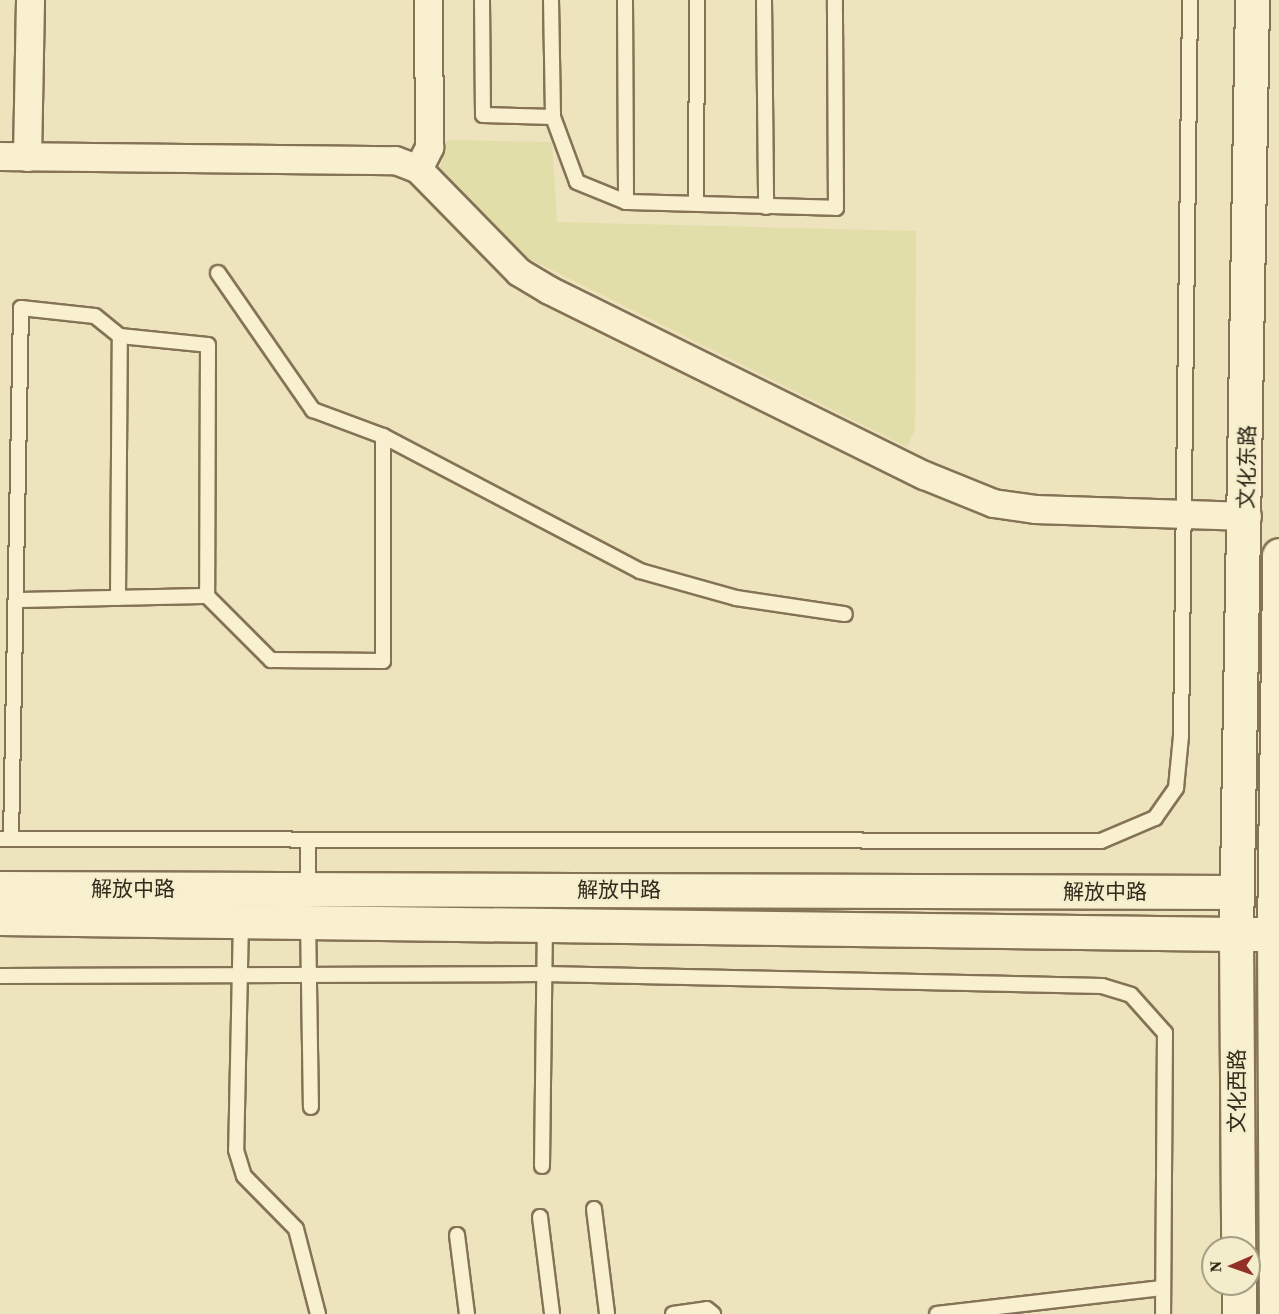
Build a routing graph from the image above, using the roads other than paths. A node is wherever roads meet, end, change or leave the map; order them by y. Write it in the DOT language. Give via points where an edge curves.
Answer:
graph roads {
  1 [pos="30,0"];
  2 [pos="428,0"];
  3 [pos="482,0"];
  4 [pos="552,0"];
  5 [pos="625,0"];
  6 [pos="697,0"];
  7 [pos="764,0"];
  8 [pos="835,0"];
  9 [pos="1190,0"];
  10 [pos="1252,0"];
  11 [pos="553,117"];
  12 [pos="0,156"];
  13 [pos="27,157"];
  14 [pos="418,169"];
  15 [pos="626,202"];
  16 [pos="696,204"];
  17 [pos="765,207"];
  18 [pos="218,273"];
  19 [pos="120,336"];
  20 [pos="383,436"];
  21 [pos="1180,514"];
  22 [pos="1247,516"];
  23 [pos="1279,555"];
  24 [pos="207,596"];
  25 [pos="118,598"];
  26 [pos="16,600"];
  27 [pos="845,614"];
  28 [pos="5,839"];
  29 [pos="308,840"];
  30 [pos="0,888"];
  31 [pos="1237,892"];
  32 [pos="1277,893"];
  33 [pos="308,905"];
  34 [pos="0,918"];
  35 [pos="241,920"];
  36 [pos="545,922"];
  37 [pos="1236,934"];
  38 [pos="1276,934"];
  39 [pos="544,974"];
  40 [pos="240,975"];
  41 [pos="309,975"];
  42 [pos="0,976"];
  43 [pos="311,1107"];
  44 [pos="542,1166"];
  45 [pos="594,1209"];
  46 [pos="540,1217"];
  47 [pos="457,1235"];
  48 [pos="1238,1236"];
  49 [pos="1162,1288"];
  50 [pos="1239,1296"];
  51 [pos="318,1314"];
  52 [pos="467,1314"];
  53 [pos="552,1314"];
  54 [pos="607,1314"];
  55 [pos="673,1314"];
  56 [pos="713,1314"];
  57 [pos="938,1314"];
  58 [pos="1163,1314"];
  59 [pos="1239,1314"];
  60 [pos="1276,1314"];
  1 -- 13 [label="street"];
  2 -- 14 [label="street" via="429,147"];
  3 -- 11 [label="lane" via="483,115"];
  4 -- 11 [label="lane"];
  5 -- 15 [label="lane"];
  6 -- 16 [label="lane"];
  7 -- 17 [label="lane"];
  8 -- 17 [label="lane" via="836,208"];
  9 -- 21 [label="lane"];
  10 -- 22 [label="street, 文化东路"];
  11 -- 15 [label="lane" via="577,182"];
  12 -- 13 [label="street"];
  13 -- 14 [label="street" via="395,160"];
  14 -- 21 [label="street" via="519,272 924,475 993,503"];
  15 -- 16 [label="lane"];
  16 -- 17 [label="lane"];
  18 -- 20 [label="lane" via="313,410"];
  19 -- 24 [label="lane" via="208,345"];
  19 -- 25 [label="lane"];
  19 -- 26 [label="lane" via="95,316 21,308"];
  20 -- 24 [label="lane" via="383,661 271,660"];
  20 -- 27 [label="lane" via="640,571 736,598"];
  21 -- 22 [label="street"];
  21 -- 29 [label="lane" via="1181,736 1176,788 1155,818 1130,833 1101,841"];
  22 -- 31 [label="street, 文化东路"];
  23 -- 32 [label="street"];
  24 -- 25 [label="lane"];
  25 -- 26 [label="lane"];
  26 -- 28 [label="lane"];
  28 -- 29 [label="lane"];
  29 -- 33 [label="lane"];
  30 -- 33 [label="street, 解放中路"];
  31 -- 32 [label="street, 解放中路"];
  31 -- 33 [label="street, 解放中路"];
  31 -- 37 [label="street, 文化东路"];
  32 -- 38 [label="street"];
  33 -- 35 [label="street, 解放中路"];
  33 -- 36 [label="street, 解放中路"];
  33 -- 41 [label="lane"];
  34 -- 35 [label="street, 解放中路"];
  35 -- 40 [label="lane"];
  36 -- 37 [label="street, 解放中路"];
  36 -- 39 [label="lane"];
  37 -- 38 [label="street, 解放中路"];
  37 -- 48 [label="street, 文化西路"];
  38 -- 60 [label="street, 文化西路"];
  39 -- 41 [label="lane"];
  39 -- 44 [label="lane"];
  39 -- 49 [label="lane" via="1102,986 1131,995 1165,1033 1169,1054"];
  40 -- 41 [label="lane"];
  40 -- 42 [label="lane"];
  40 -- 51 [label="lane" via="236,1150 244,1176 296,1229"];
  41 -- 43 [label="lane"];
  45 -- 54 [label="lane"];
  46 -- 53 [label="lane"];
  47 -- 52 [label="lane"];
  49 -- 57 [label="lane"];
  49 -- 58 [label="lane"];
  50 -- 59 [label="street"];
  55 -- 56 [label="lane" via="707,1309"];
}
